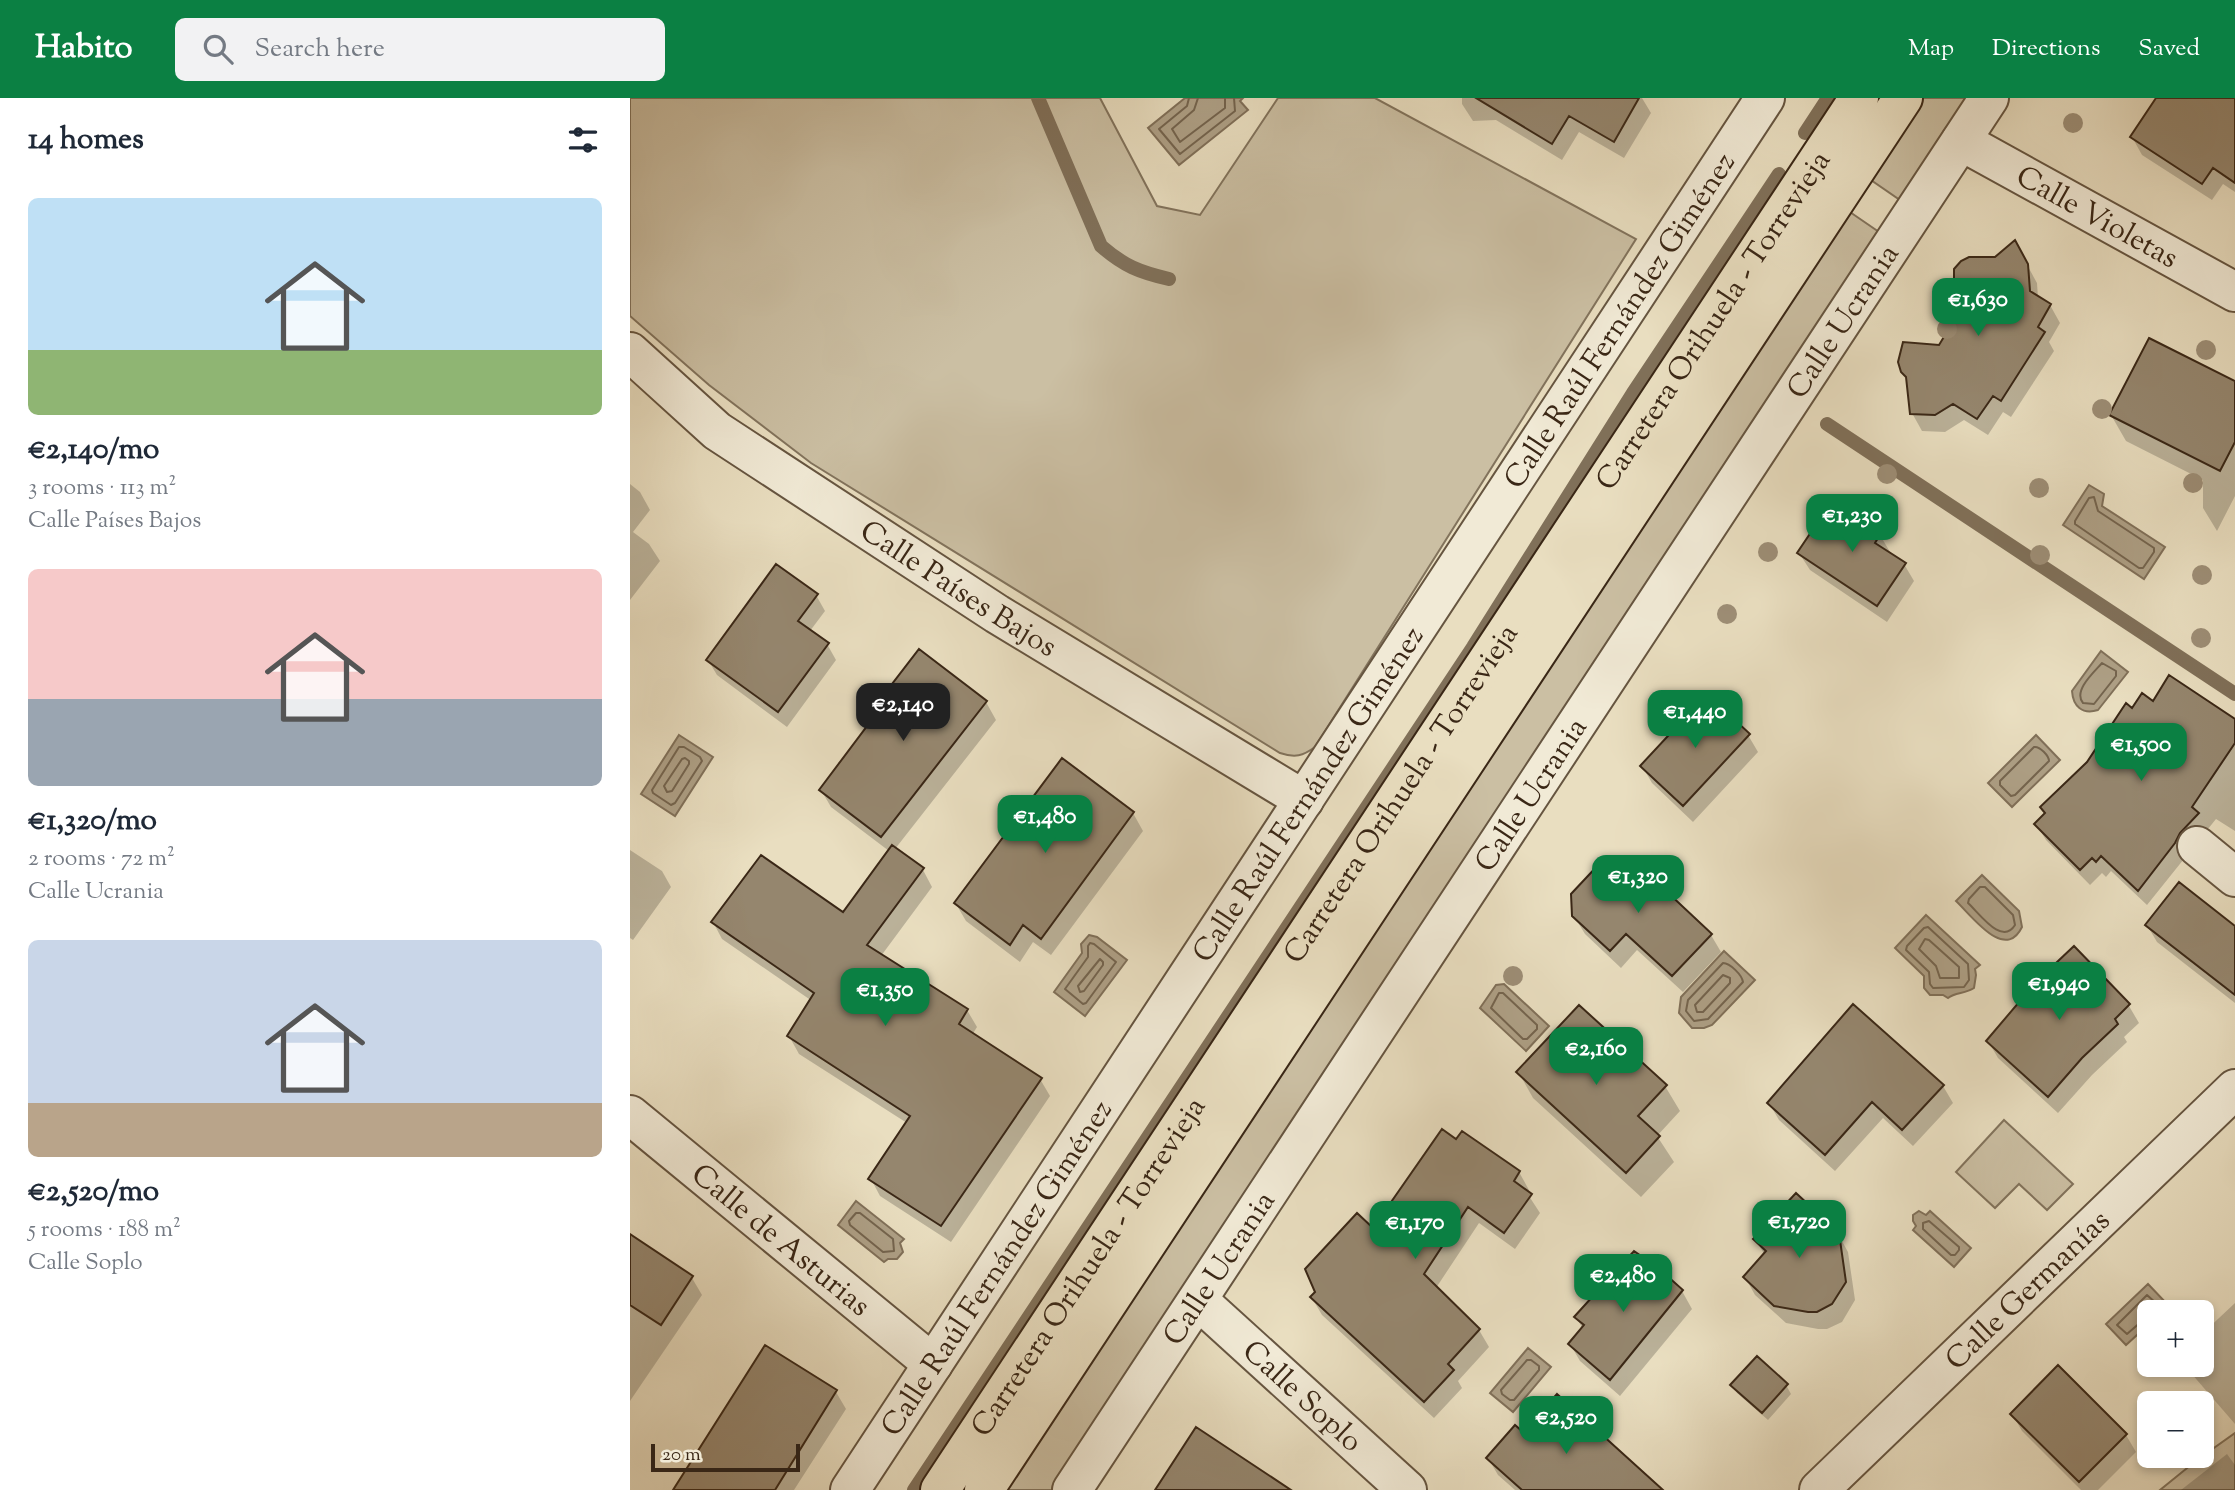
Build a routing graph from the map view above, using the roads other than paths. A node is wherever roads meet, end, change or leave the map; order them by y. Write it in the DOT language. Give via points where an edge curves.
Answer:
graph roads {
  1 [pos="1765,98"];
  2 [pos="1859,98"];
  3 [pos="1903,98"];
  4 [pos="1989,98"];
  5 [pos="1961,141"];
  6 [pos="2235,292"];
  7 [pos="630,352"];
  8 [pos="1304,800"];
  9 [pos="2197,846"];
  10 [pos="2235,877"];
  11 [pos="2235,1089"];
  12 [pos="630,1115"];
  13 [pos="1198,1300"];
  14 [pos="933,1364"];
  15 [pos="850,1490"];
  16 [pos="940,1490"];
  17 [pos="984,1490"];
  18 [pos="1072,1490"];
  19 [pos="1407,1490"];
  20 [pos="1819,1490"];
  1 -- 8 [label="street, Calle Raúl Fernández Giménez"];
  2 -- 16 [label="main road, Carretera Orihuela - Torrevieja"];
  3 -- 17 [label="main road, Carretera Orihuela - Torrevieja"];
  4 -- 5 [label="street, Calle Ucrania"];
  5 -- 6 [label="street, Calle Violetas"];
  5 -- 13 [label="street, Calle Ucrania"];
  7 -- 8 [label="street, Calle Países Bajos" via="717,430 997,614"];
  8 -- 14 [label="street, Calle Raúl Fernández Giménez"];
  9 -- 10 [label="street"];
  11 -- 20 [label="street, Calle Germanías"];
  12 -- 14 [label="street, Calle de Asturias"];
  13 -- 18 [label="street, Calle Ucrania"];
  13 -- 19 [label="street, Calle Soplo"];
  14 -- 15 [label="street, Calle Raúl Fernández Giménez"];
}
